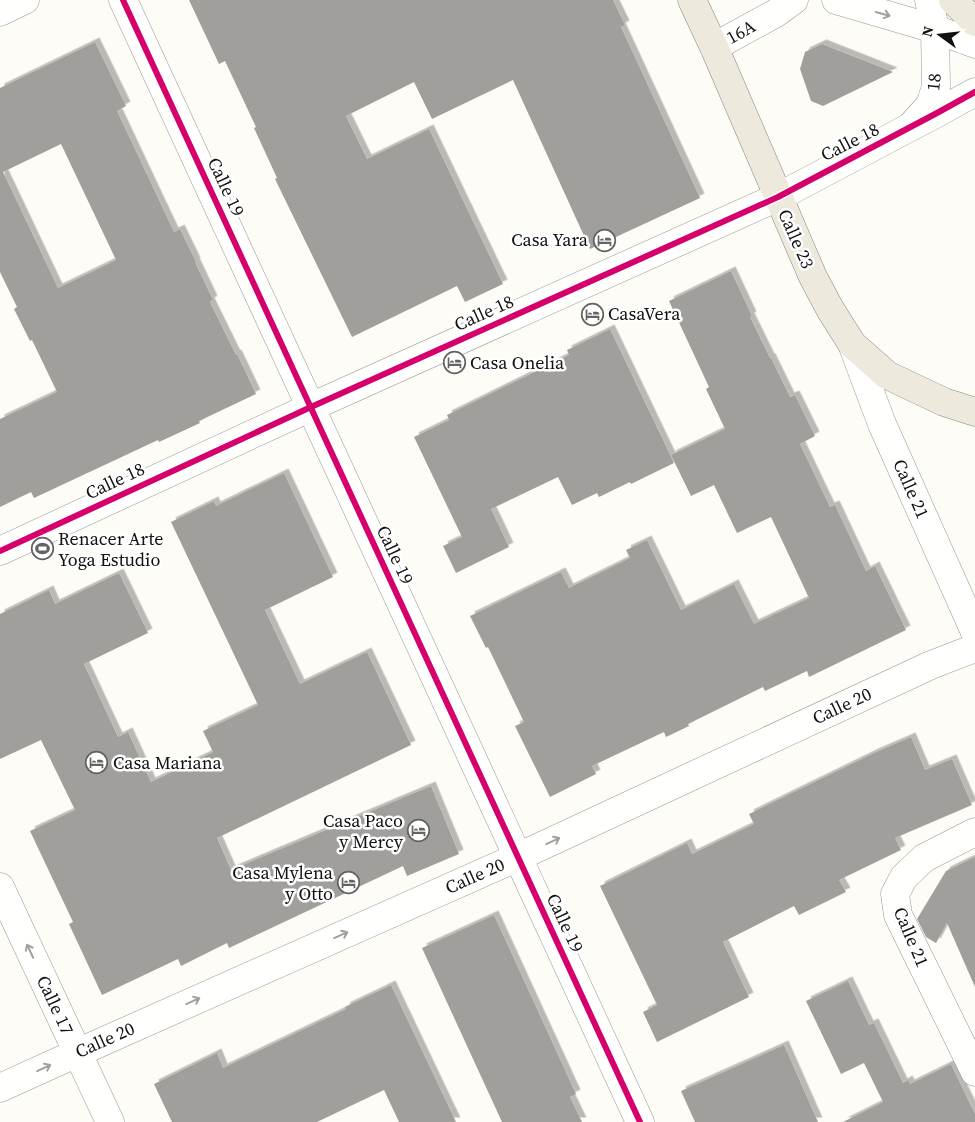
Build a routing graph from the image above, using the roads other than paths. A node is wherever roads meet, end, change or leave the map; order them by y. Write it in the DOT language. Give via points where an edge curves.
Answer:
graph roads {
  1 [pos="25,0"];
  2 [pos="123,0"];
  3 [pos="692,0"];
  4 [pos="794,0"];
  5 [pos="836,0"];
  6 [pos="930,0"];
  7 [pos="953,0"];
  8 [pos="0,12"];
  9 [pos="975,22"];
  10 [pos="935,29"];
  11 [pos="975,44"];
  12 [pos="714,46"];
  13 [pos="975,92"];
  14 [pos="911,127"];
  15 [pos="778,197"];
  16 [pos="852,344"];
  17 [pos="311,407"];
  18 [pos="975,412"];
  19 [pos="0,551"];
  20 [pos="975,632"];
  21 [pos="975,648"];
  22 [pos="975,832"];
  23 [pos="518,857"];
  24 [pos="0,887"];
  25 [pos="77,1053"];
  26 [pos="975,1072"];
  27 [pos="0,1088"];
  28 [pos="110,1122"];
  29 [pos="640,1122"];
  1 -- 8 [label="street"];
  2 -- 17 [label="street, Calle 19"];
  3 -- 12 [label="main road, Calle 23"];
  4 -- 12 [label="street, 16A"];
  5 -- 10 [label="street, one-way"];
  6 -- 10 [label="street, 18"];
  7 -- 9 [label="main road"];
  10 -- 11 [label="street"];
  10 -- 14 [label="street, 18" via="936,87 930,104"];
  12 -- 15 [label="main road, Calle 23"];
  13 -- 14 [label="street, Calle 18"];
  14 -- 15 [label="street, Calle 18"];
  15 -- 16 [label="main road, Calle 23" via="813,277"];
  15 -- 17 [label="street, Calle 18"];
  16 -- 18 [label="main road, Calle 23" via="887,375 944,402"];
  16 -- 20 [label="street, Calle 21" via="882,424"];
  17 -- 19 [label="street, Calle 18"];
  17 -- 23 [label="street, Calle 19"];
  23 -- 21 [label="street, Calle 20, one-way" via="931,665"];
  22 -- 26 [label="street, Calle 21" via="924,858 904,878 895,894 898,916"];
  25 -- 23 [label="street, Calle 20, one-way"];
  23 -- 29 [label="street, Calle 19"];
  25 -- 24 [label="street, Calle 17, one-way"];
  27 -- 25 [label="street, Calle 20, one-way"];
  25 -- 28 [label="street, Calle 17"];
}
